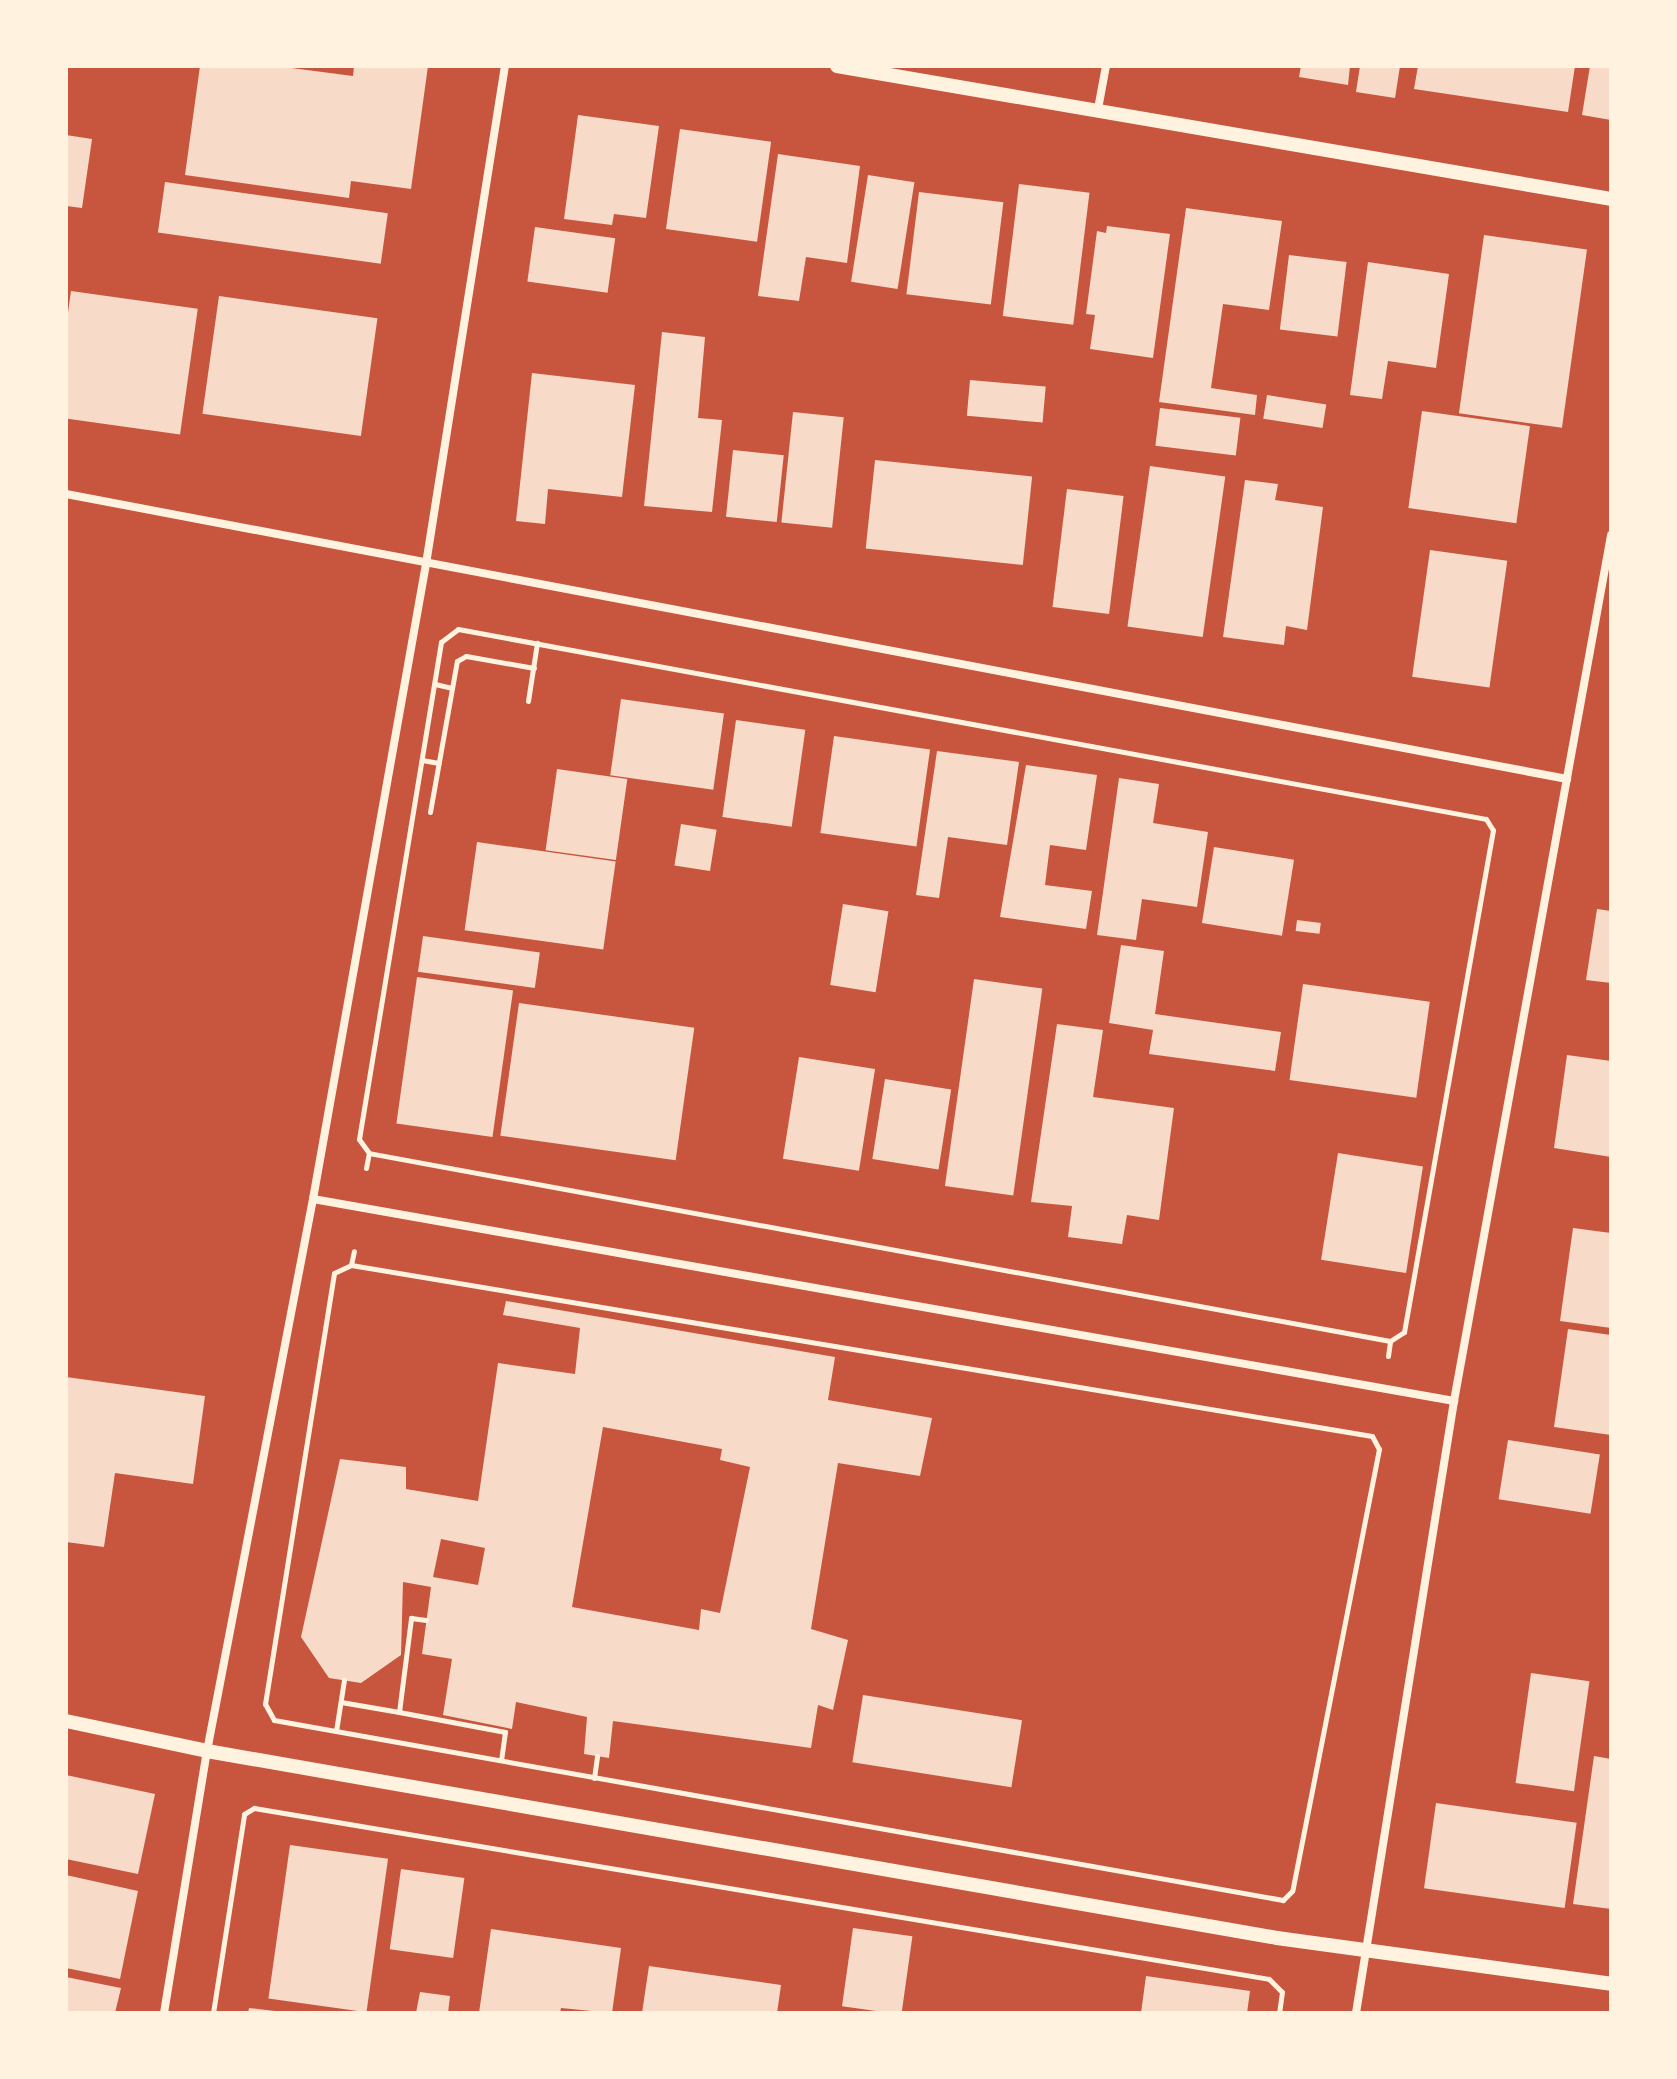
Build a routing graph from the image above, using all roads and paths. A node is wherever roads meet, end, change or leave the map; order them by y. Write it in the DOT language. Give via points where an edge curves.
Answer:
graph roads {
  1 [pos="505,66"];
  2 [pos="837,66"];
  3 [pos="1106,66"];
  4 [pos="1098,109"];
  5 [pos="1611,199"];
  6 [pos="66,494"];
  7 [pos="1611,535"];
  8 [pos="426,564"];
  9 [pos="441,642"];
  10 [pos="537,643"];
  11 [pos="534,668"];
  12 [pos="435,684"];
  13 [pos="452,688"];
  14 [pos="528,701"];
  15 [pos="422,760"];
  16 [pos="439,763"];
  17 [pos="1567,779"];
  18 [pos="430,812"];
  19 [pos="359,1139"];
  20 [pos="369,1153"];
  21 [pos="366,1168"];
  22 [pos="313,1199"];
  23 [pos="354,1251"];
  24 [pos="351,1265"];
  25 [pos="1390,1341"];
  26 [pos="1388,1356"];
  27 [pos="1454,1401"];
  28 [pos="1374,1426"];
  29 [pos="1372,1436"];
  30 [pos="426,1620"];
  31 [pos="344,1680"];
  32 [pos="341,1702"];
  33 [pos="399,1712"];
  34 [pos="274,1720"];
  35 [pos="66,1721"];
  36 [pos="272,1729"];
  37 [pos="336,1731"];
  38 [pos="207,1751"];
  39 [pos="597,1756"];
  40 [pos="501,1760"];
  41 [pos="594,1778"];
  42 [pos="256,1796"];
  43 [pos="254,1808"];
  44 [pos="1368,1950"];
  45 [pos="1611,1984"];
  46 [pos="164,2013"];
  47 [pos="213,2013"];
  48 [pos="1279,2013"];
  49 [pos="1356,2013"];
  1 -- 8 [label="street"];
  2 -- 4 [label="street"];
  3 -- 4 [label="street"];
  4 -- 5 [label="street"];
  6 -- 8 [label="street"];
  7 -- 17 [label="street"];
  8 -- 17 [label="street"];
  8 -- 22 [label="street"];
  9 -- 10 [label="path" via="458,629"];
  10 -- 11 [label="path"];
  10 -- 25 [label="path" via="1486,819 1493,830 1404,1332"];
  11 -- 13 [label="path" via="466,656 457,661"];
  11 -- 14 [label="path"];
  12 -- 13 [label="path"];
  13 -- 16 [label="path"];
  15 -- 16 [label="path"];
  16 -- 18 [label="path"];
  17 -- 27 [label="street"];
  19 -- 20 [label="path"];
  20 -- 21 [label="path"];
  20 -- 25 [label="path"];
  22 -- 27 [label="street"];
  22 -- 38 [label="street"];
  23 -- 24 [label="path"];
  24 -- 29 [label="path"];
  24 -- 34 [label="path" via="334,1273 265,1704"];
  25 -- 26 [label="path"];
  27 -- 44 [label="street"];
  28 -- 29 [label="path"];
  29 -- 41 [label="path" via="1379,1449 1292,1891 1283,1900"];
  30 -- 33 [label="path" via="411,1618"];
  31 -- 32 [label="path"];
  32 -- 33 [label="path"];
  32 -- 37 [label="path"];
  33 -- 40 [label="path" via="505,1732"];
  34 -- 36 [label="path"];
  34 -- 37 [label="path"];
  35 -- 38 [label="street"];
  37 -- 40 [label="path"];
  38 -- 44 [label="street"];
  38 -- 46 [label="street"];
  39 -- 41 [label="path"];
  40 -- 41 [label="path"];
  42 -- 43 [label="path"];
  43 -- 47 [label="path" via="244,1814"];
  43 -- 48 [label="path" via="1254,1976 1269,1979 1282,1992"];
  44 -- 45 [label="street"];
  44 -- 49 [label="street"];
}
